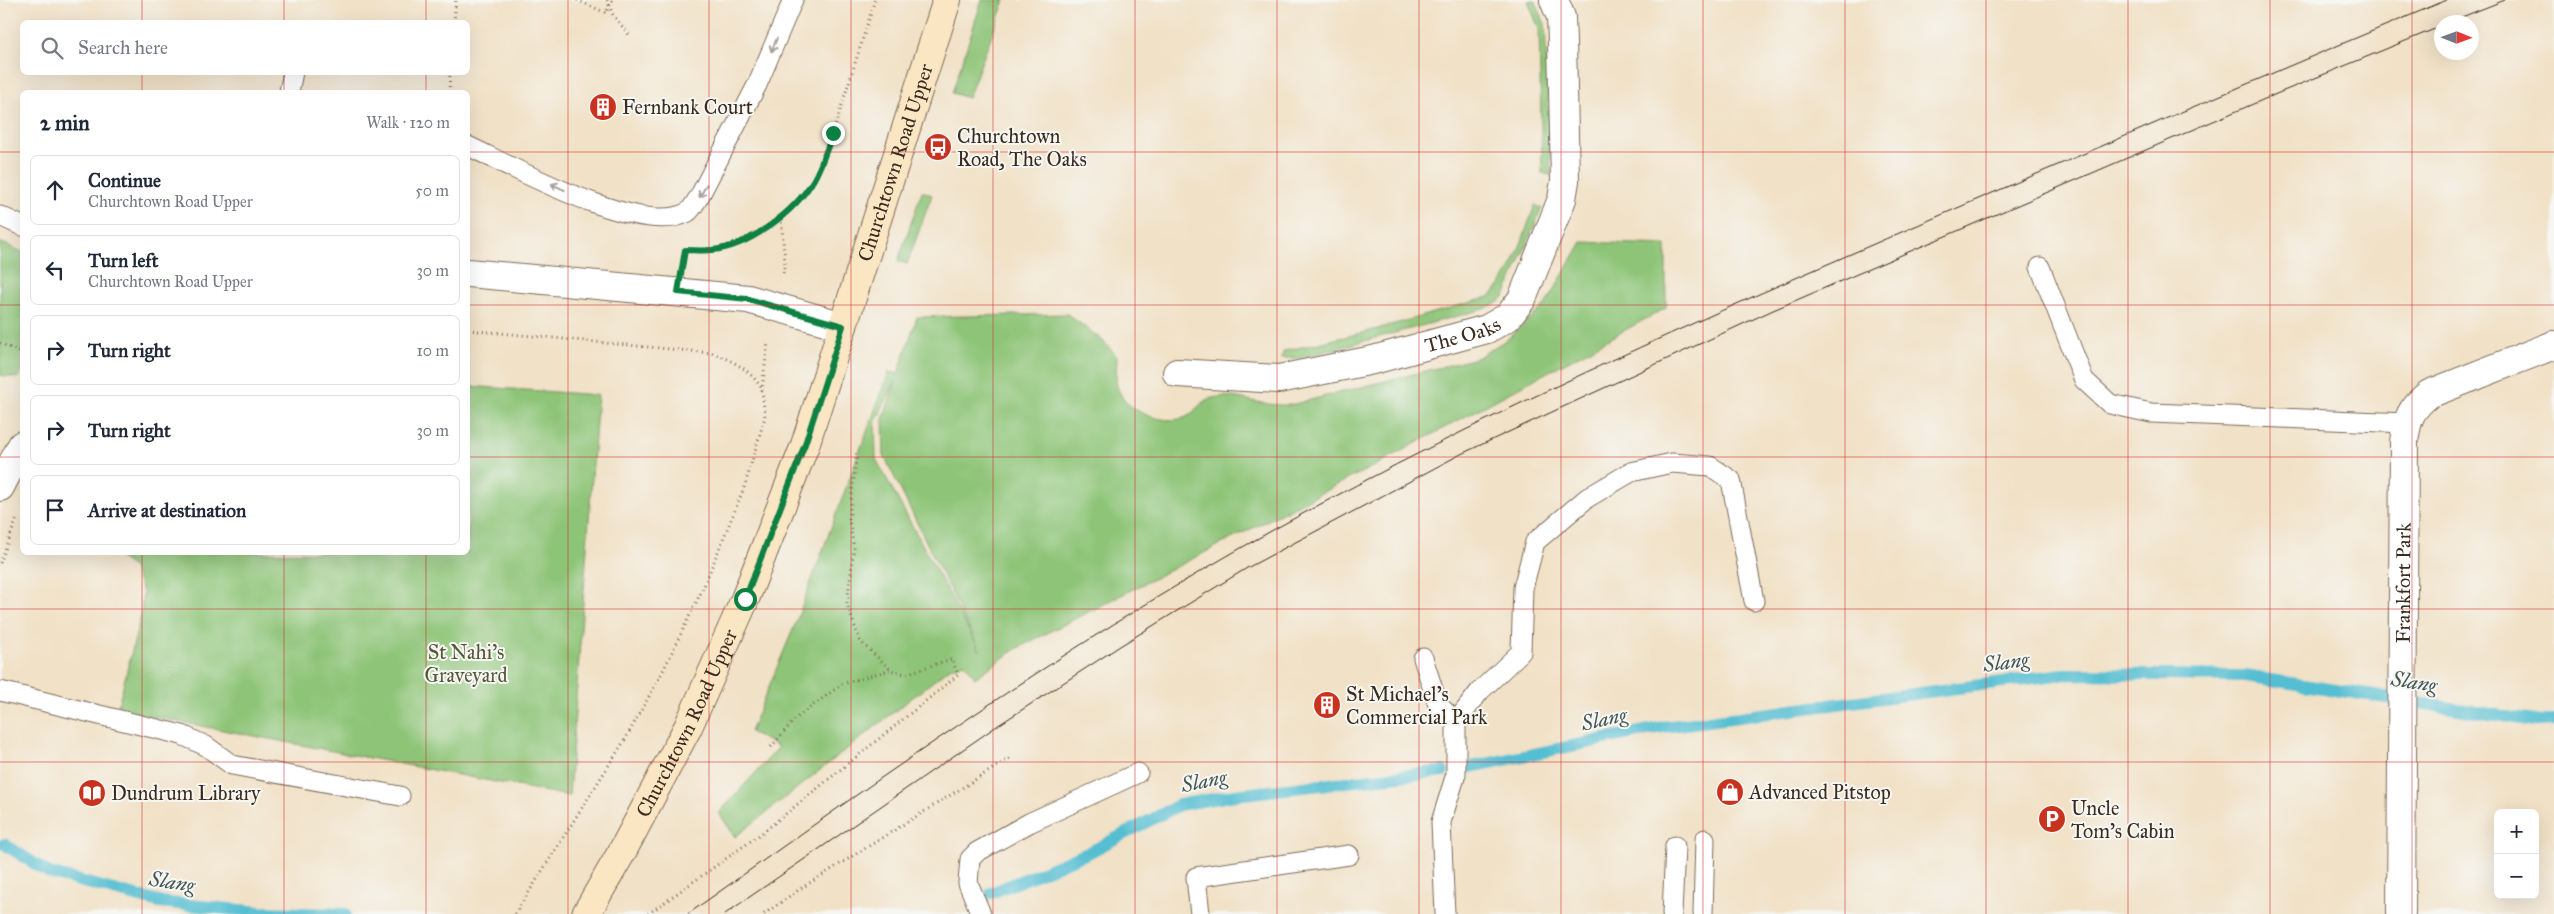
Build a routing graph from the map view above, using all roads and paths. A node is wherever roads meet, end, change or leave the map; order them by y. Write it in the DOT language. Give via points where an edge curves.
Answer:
graph roads {
  1 [pos="456,0"];
  2 [pos="576,0"];
  3 [pos="607,0"];
  4 [pos="612,0"];
  5 [pos="794,0"];
  6 [pos="876,0"];
  7 [pos="948,0"];
  8 [pos="1554,0"];
  9 [pos="609,6"];
  10 [pos="454,20"];
  11 [pos="630,35"];
  12 [pos="292,75"];
  13 [pos="450,75"];
  14 [pos="289,90"];
  15 [pos="449,90"];
  16 [pos="470,147"];
  17 [pos="0,216"];
  18 [pos="780,217"];
  19 [pos="20,225"];
  20 [pos="785,263"];
  21 [pos="2040,267"];
  22 [pos="470,273"];
  23 [pos="678,292"];
  24 [pos="843,326"];
  25 [pos="470,330"];
  26 [pos="0,343"];
  27 [pos="2554,345"];
  28 [pos="20,352"];
  29 [pos="764,372"];
  30 [pos="1177,372"];
  31 [pos="762,389"];
  32 [pos="2407,423"];
  33 [pos="20,449"];
  34 [pos="857,450"];
  35 [pos="0,487"];
  36 [pos="20,512"];
  37 [pos="0,563"];
  38 [pos="1754,601"];
  39 [pos="1423,658"];
  40 [pos="891,670"];
  41 [pos="0,691"];
  42 [pos="1456,722"];
  43 [pos="771,747"];
  44 [pos="1010,758"];
  45 [pos="1138,773"];
  46 [pos="400,796"];
  47 [pos="1705,838"];
  48 [pos="1674,846"];
  49 [pos="1349,855"];
  50 [pos="592,910"];
  51 [pos="515,914"];
  52 [pos="648,914"];
  53 [pos="764,914"];
  54 [pos="980,914"];
  55 [pos="1200,914"];
  56 [pos="1446,914"];
  57 [pos="1672,914"];
  58 [pos="1703,914"];
  59 [pos="2401,914"];
  1 -- 10 [label="path"];
  2 -- 9 [label="path" via="606,13"];
  3 -- 9 [label="path"];
  4 -- 9 [label="path"];
  5 -- 16 [label="lane, one-way" via="757,85 699,197 688,212 652,218 609,210"];
  6 -- 18 [label="path" via="833,133 814,178 799,200"];
  7 -- 24 [label="main road, Churchtown Road Upper"];
  8 -- 30 [label="street, The Oaks" via="1561,17 1565,181 1562,198 1522,299 1508,317 1488,329 1456,339 1279,379"];
  9 -- 11 [label="path"];
  12 -- 14 [label="lane"];
  13 -- 15 [label="path"];
  17 -- 19 [label="lane"];
  18 -- 20 [label="path"];
  18 -- 23 [label="path" via="731,245 713,250 685,250"];
  21 -- 32 [label="lane" via="2084,380 2110,404 2151,413"];
  22 -- 23 [label="street"];
  23 -- 24 [label="street" via="748,299"];
  24 -- 50 [label="main road, Churchtown Road Upper" via="805,444 745,599 688,727"];
  25 -- 31 [label="path" via="712,353 747,370"];
  26 -- 28 [label="path"];
  27 -- 32 [label="street, Frankfort Park" via="2429,394 2414,406"];
  29 -- 31 [label="path"];
  31 -- 51 [label="path" via="765,417 744,488 700,595 626,738"];
  32 -- 59 [label="street, Frankfort Park" via="2404,442"];
  33 -- 35 [label="street"];
  34 -- 40 [label="path" via="849,520 854,548 847,604 860,641"];
  36 -- 37 [label="path"];
  38 -- 42 [label="lane" via="1731,480 1710,466 1672,462 1631,472 1587,498 1535,542 1523,588 1521,652 1480,691"];
  39 -- 42 [label="lane" via="1438,705"];
  40 -- 43 [label="path" via="842,684 796,718"];
  40 -- 52 [label="path" via="905,674 952,660 958,675 762,833"];
  41 -- 46 [label="lane" via="182,735 206,746 232,765"];
  42 -- 56 [label="lane" via="1456,774 1440,822"];
  44 -- 53 [label="path"];
  45 -- 54 [label="lane" via="1029,823 976,852 970,859 968,883"];
  47 -- 58 [label="lane"];
  48 -- 57 [label="lane"];
  49 -- 55 [label="lane" via="1196,877"];
}
